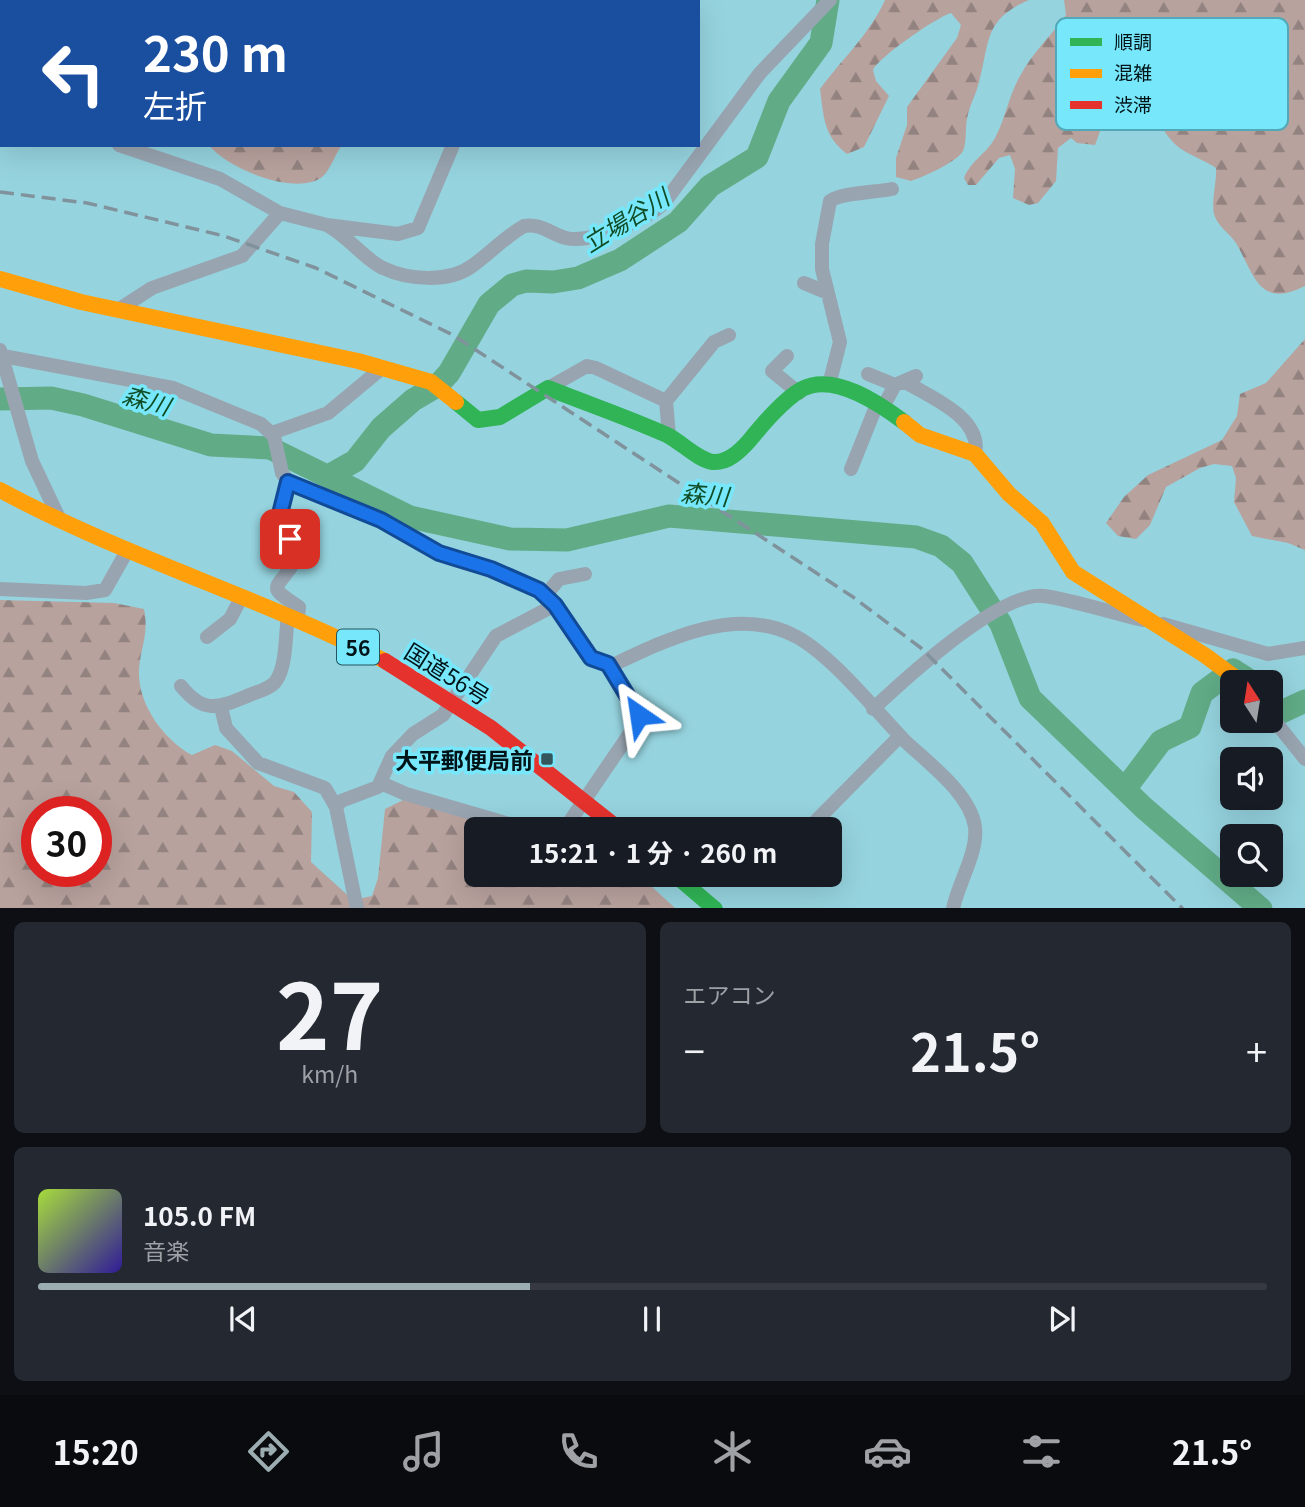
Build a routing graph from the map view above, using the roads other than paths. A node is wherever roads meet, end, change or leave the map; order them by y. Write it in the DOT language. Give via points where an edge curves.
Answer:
graph roads {
  1 [pos="830,0"];
  2 [pos="124,147"];
  3 [pos="452,147"];
  4 [pos="892,189"];
  5 [pos="280,213"];
  6 [pos="327,225"];
  7 [pos="0,279"];
  8 [pos="804,283"];
  9 [pos="828,293"];
  10 [pos="118,310"];
  11 [pos="730,335"];
  12 [pos="1,351"];
  13 [pos="787,356"];
  14 [pos="382,368"];
  15 [pos="868,374"];
  16 [pos="905,380"];
  17 [pos="830,385"];
  18 [pos="548,388"];
  19 [pos="799,393"];
  20 [pos="666,401"];
  21 [pos="880,405"];
  22 [pos="272,433"];
  23 [pos="669,436"];
  24 [pos="975,454"];
  25 [pos="851,469"];
  26 [pos="288,482"];
  27 [pos="0,490"];
  28 [pos="62,523"];
  29 [pos="127,551"];
  30 [pos="585,574"];
  31 [pos="0,589"];
  32 [pos="241,598"];
  33 [pos="550,600"];
  34 [pos="292,618"];
  35 [pos="1146,620"];
  36 [pos="207,637"];
  37 [pos="1305,648"];
  38 [pos="608,664"];
  39 [pos="1225,670"];
  40 [pos="181,686"];
  41 [pos="453,700"];
  42 [pos="221,706"];
  43 [pos="873,709"];
  44 [pos="1283,731"];
  45 [pos="900,736"];
  46 [pos="1305,759"];
  47 [pos="381,783"];
  48 [pos="584,800"];
  49 [pos="336,807"];
  50 [pos="485,817"];
  51 [pos="573,817"];
  52 [pos="604,817"];
  53 [pos="820,817"];
  54 [pos="691,887"];
  55 [pos="356,908"];
  56 [pos="715,908"];
  57 [pos="953,908"];
  1 -- 6 [label="street" via="760,73 664,203 644,219 570,239 534,224 524,226 470,268 432,277 383,268"];
  2 -- 5 [label="street" via="220,179"];
  3 -- 6 [label="street" via="418,228 398,234"];
  4 -- 9 [label="street" via="840,195 830,201 821,257"];
  5 -- 6 [label="street"];
  5 -- 10 [label="street" via="242,256 152,288"];
  7 -- 10 [label="main road"];
  8 -- 9 [label="street"];
  9 -- 17 [label="street" via="840,342"];
  10 -- 14 [label="main road"];
  11 -- 20 [label="street" via="715,342"];
  12 -- 22 [label="street" via="173,388 261,424"];
  12 -- 28 [label="street" via="32,461"];
  13 -- 19 [label="street" via="772,371"];
  14 -- 18 [label="main road" via="431,382 478,420 500,417"];
  14 -- 22 [label="street" via="328,413"];
  15 -- 16 [label="street"];
  16 -- 21 [label="street"];
  16 -- 24 [label="street" via="962,418 973,434"];
  17 -- 19 [label="main road" via="809,386"];
  17 -- 21 [label="main road"];
  18 -- 20 [label="street" via="587,366"];
  18 -- 23 [label="main road"];
  19 -- 23 [label="main road" via="725,460 712,462"];
  20 -- 23 [label="street"];
  21 -- 24 [label="main road" via="920,435"];
  21 -- 25 [label="street"];
  22 -- 26 [label="street"];
  24 -- 35 [label="main road" via="1042,523 1073,572"];
  26 -- 33 [label="street" via="381,520 454,559 512,577"];
  26 -- 34 [label="street" via="281,510 295,561 279,581 278,591 281,598 299,607"];
  27 -- 28 [label="main road, 国道56号 / 56"];
  28 -- 29 [label="main road, 国道56号 / 56"];
  29 -- 31 [label="street" via="105,590"];
  29 -- 32 [label="main road, 国道56号 / 56"];
  30 -- 33 [label="street" via="559,579"];
  32 -- 34 [label="main road, 国道56号 / 56"];
  32 -- 36 [label="street" via="230,619"];
  33 -- 38 [label="street" via="591,658"];
  33 -- 41 [label="street" via="496,636"];
  34 -- 41 [label="main road, 国道56号 / 56" via="392,664"];
  34 -- 42 [label="street" via="275,682"];
  35 -- 37 [label="street" via="1268,654"];
  35 -- 39 [label="main road"];
  35 -- 43 [label="street" via="1042,596 1013,605 962,631"];
  38 -- 43 [label="street" via="693,631 760,626 796,635"];
  38 -- 48 [label="street" via="639,720"];
  40 -- 42 [label="street" via="194,702"];
  41 -- 47 [label="street" via="443,715 413,734 392,756"];
  41 -- 48 [label="main road, 国道56号 / 56"];
  42 -- 49 [label="street" via="226,728 258,763 325,788"];
  43 -- 45 [label="street"];
  44 -- 46 [label="street"];
  45 -- 53 [label="street"];
  45 -- 57 [label="street" via="955,791 972,816 973,844"];
  47 -- 49 [label="street"];
  47 -- 50 [label="street"];
  48 -- 51 [label="street"];
  48 -- 52 [label="main road, 国道56号 / 56"];
  49 -- 55 [label="street"];
  54 -- 56 [label="main road"];
}
